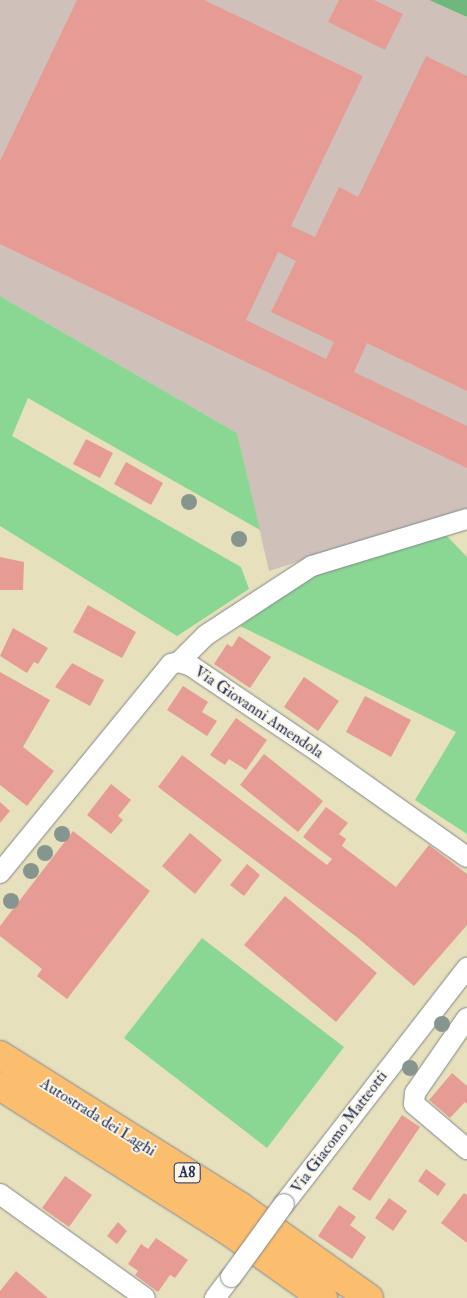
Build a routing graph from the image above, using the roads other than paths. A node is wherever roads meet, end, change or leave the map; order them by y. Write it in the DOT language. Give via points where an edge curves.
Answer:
graph roads {
  1 [pos="467,519"];
  2 [pos="179,662"];
  3 [pos="467,857"];
  4 [pos="0,871"];
  5 [pos="467,968"];
  6 [pos="467,1018"];
  7 [pos="0,1055"];
  8 [pos="0,1086"];
  9 [pos="467,1149"];
  10 [pos="3,1203"];
  11 [pos="145,1298"];
  12 [pos="215,1298"];
  13 [pos="322,1298"];
  14 [pos="370,1298"];
  1 -- 2 [label="street" via="312,566 206,635"];
  2 -- 3 [label="street, Via Giovanni Amendola" via="191,666 320,753"];
  2 -- 4 [label="street, Via Giovanni Amendola" via="171,664"];
  5 -- 12 [label="street, Via Giacomo Matteotti, bridge"];
  6 -- 9 [label="street" via="415,1093 414,1104"];
  7 -- 14 [label="highway, Autostrada dei Laghi / A8" via="241,1207"];
  8 -- 13 [label="highway, Autostrada dei Laghi / A8" via="227,1230"];
  10 -- 11 [label="street"];
}
